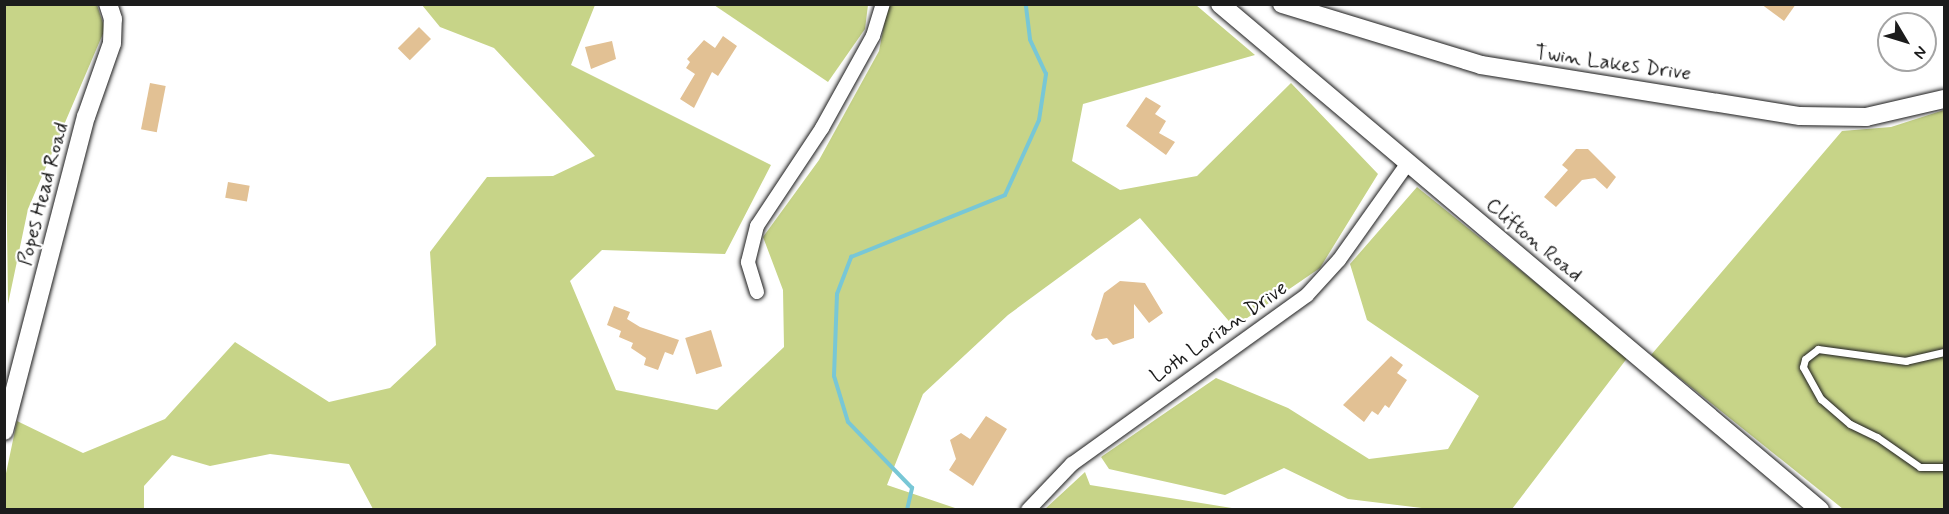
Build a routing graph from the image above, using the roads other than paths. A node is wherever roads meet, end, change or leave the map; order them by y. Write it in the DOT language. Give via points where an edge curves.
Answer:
graph roads {
  1 [pos="108,4"];
  2 [pos="883,4"];
  3 [pos="1220,4"];
  4 [pos="1282,4"];
  5 [pos="1944,99"];
  6 [pos="1408,163"];
  7 [pos="757,292"];
  8 [pos="1944,352"];
  9 [pos="4,431"];
  10 [pos="1944,467"];
  11 [pos="1028,510"];
  12 [pos="1820,510"];
  1 -- 9 [label="street, Popes Head Road" via="113,19 112,43 86,117"];
  2 -- 7 [label="street" via="873,36 822,128 756,226 748,262"];
  3 -- 6 [label="street, Clifton Road"];
  4 -- 5 [label="street, Twin Lakes Drive" via="1481,65 1800,116 1866,117"];
  6 -- 11 [label="street, Loth Lorian Drive" via="1339,260 1308,295 1072,464"];
  6 -- 12 [label="street, Clifton Road"];
  8 -- 10 [label="lane" via="1906,361 1818,349 1805,359 1803,368 1821,399 1850,424 1877,436 1920,467"];
}
